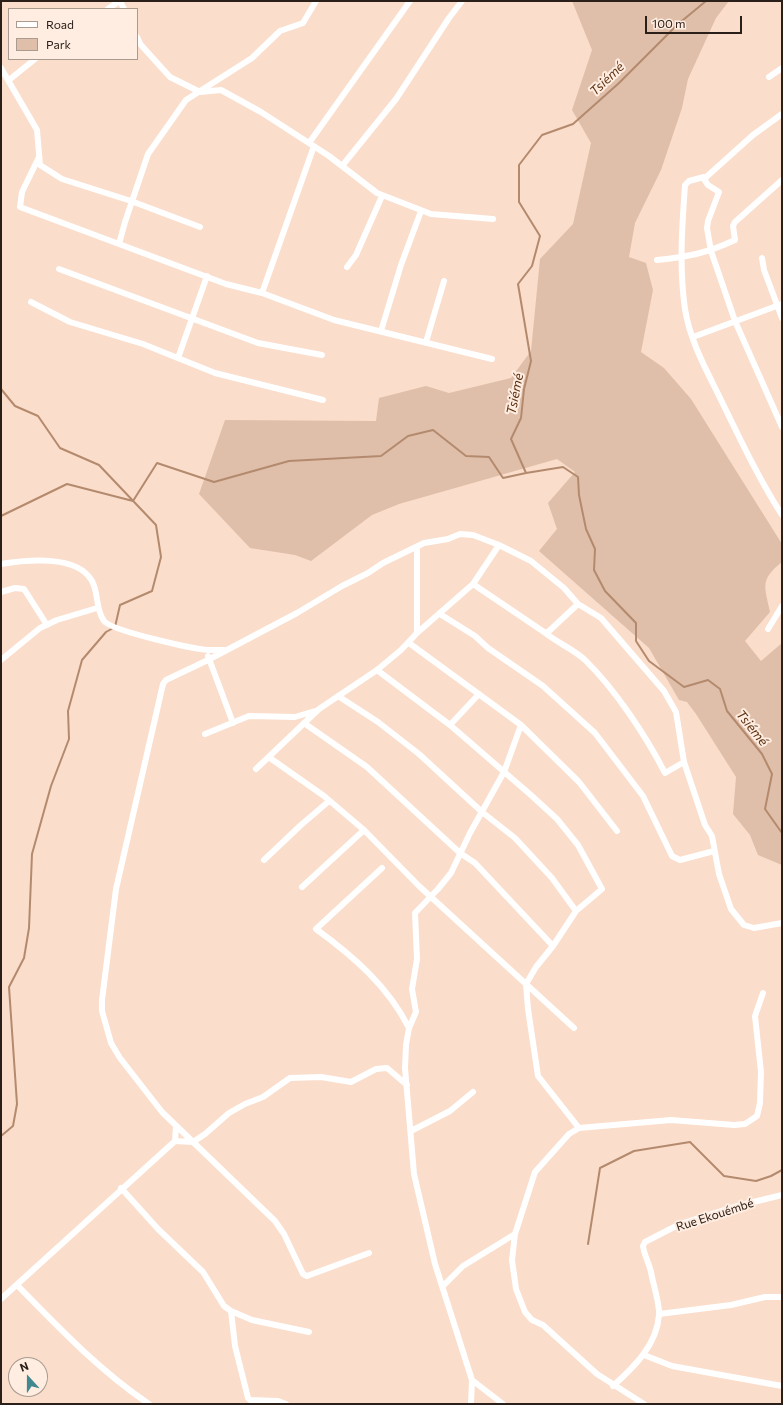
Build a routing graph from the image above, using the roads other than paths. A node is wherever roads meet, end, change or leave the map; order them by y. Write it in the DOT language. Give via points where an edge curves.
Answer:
graph roads {
  1 [pos="119,1"];
  2 [pos="316,1"];
  3 [pos="410,1"];
  4 [pos="462,1"];
  5 [pos="109,8"];
  6 [pos="138,39"];
  7 [pos="34,60"];
  8 [pos="1,68"];
  9 [pos="782,68"];
  10 [pos="769,77"];
  11 [pos="9,80"];
  12 [pos="200,92"];
  13 [pos="782,114"];
  14 [pos="312,145"];
  15 [pos="39,157"];
  16 [pos="342,166"];
  17 [pos="704,177"];
  18 [pos="782,180"];
  19 [pos="382,196"];
  20 [pos="131,201"];
  21 [pos="421,211"];
  22 [pos="493,219"];
  23 [pos="200,227"];
  24 [pos="119,244"];
  25 [pos="711,252"];
  26 [pos="680,258"];
  27 [pos="762,258"];
  28 [pos="657,260"];
  29 [pos="348,267"];
  30 [pos="59,269"];
  31 [pos="207,276"];
  32 [pos="444,281"];
  33 [pos="262,293"];
  34 [pos="31,302"];
  35 [pos="779,305"];
  36 [pos="192,318"];
  37 [pos="782,318"];
  38 [pos="735,321"];
  39 [pos="381,331"];
  40 [pos="693,337"];
  41 [pos="426,342"];
  42 [pos="322,355"];
  43 [pos="178,358"];
  44 [pos="492,359"];
  45 [pos="323,400"];
  46 [pos="782,427"];
  47 [pos="782,515"];
  48 [pos="499,545"];
  49 [pos="417,547"];
  50 [pos="1,564"];
  51 [pos="473,584"];
  52 [pos="1,592"];
  53 [pos="578,604"];
  54 [pos="782,606"];
  55 [pos="97,608"];
  56 [pos="440,614"];
  57 [pos="47,624"];
  58 [pos="768,629"];
  59 [pos="544,632"];
  60 [pos="417,633"];
  61 [pos="409,644"];
  62 [pos="208,650"];
  63 [pos="225,650"];
  64 [pos="1,660"];
  65 [pos="208,660"];
  66 [pos="377,670"];
  67 [pos="479,694"];
  68 [pos="338,696"];
  69 [pos="319,709"];
  70 [pos="233,723"];
  71 [pos="304,723"];
  72 [pos="450,725"];
  73 [pos="521,725"];
  74 [pos="205,734"];
  75 [pos="270,758"];
  76 [pos="684,762"];
  77 [pos="256,769"];
  78 [pos="504,772"];
  79 [pos="330,801"];
  80 [pos="482,812"];
  81 [pos="364,830"];
  82 [pos="617,831"];
  83 [pos="714,851"];
  84 [pos="460,853"];
  85 [pos="264,860"];
  86 [pos="382,868"];
  87 [pos="302,887"];
  88 [pos="431,896"];
  89 [pos="576,911"];
  90 [pos="782,923"];
  91 [pos="553,946"];
  92 [pos="526,984"];
  93 [pos="763,993"];
  94 [pos="409,1028"];
  95 [pos="574,1028"];
  96 [pos="407,1085"];
  97 [pos="473,1092"];
  98 [pos="176,1126"];
  99 [pos="579,1128"];
  100 [pos="411,1131"];
  101 [pos="174,1141"];
  102 [pos="193,1142"];
  103 [pos="121,1188"];
  104 [pos="782,1195"];
  105 [pos="515,1234"];
  106 [pos="368,1253"];
  107 [pos="16,1285"];
  108 [pos="443,1286"];
  109 [pos="782,1297"];
  110 [pos="1,1299"];
  111 [pos="231,1311"];
  112 [pos="659,1314"];
  113 [pos="309,1332"];
  114 [pos="644,1355"];
  115 [pos="472,1380"];
  116 [pos="613,1386"];
  117 [pos="782,1386"];
  118 [pos="149,1404"];
  119 [pos="286,1404"];
  120 [pos="471,1404"];
  121 [pos="503,1404"];
  122 [pos="644,1404"];
  1 -- 5 [label="street"];
  2 -- 12 [label="street" via="303,23 280,31 252,58"];
  3 -- 14 [label="street"];
  4 -- 16 [label="street" via="396,99"];
  6 -- 12 [label="street" via="170,77"];
  7 -- 11 [label="street"];
  8 -- 11 [label="street"];
  9 -- 10 [label="street"];
  11 -- 15 [label="street" via="37,130"];
  12 -- 14 [label="street" via="221,90"];
  12 -- 20 [label="street" via="186,100 148,154"];
  13 -- 17 [label="street"];
  14 -- 16 [label="street"];
  14 -- 33 [label="street"];
  15 -- 20 [label="street" via="40,165 62,179"];
  15 -- 24 [label="street" via="22,192 20,207"];
  16 -- 19 [label="street"];
  17 -- 25 [label="street" via="704,182 719,192 707,228"];
  17 -- 26 [label="street" via="689,181 685,185"];
  18 -- 25 [label="street" via="735,222 735,240"];
  19 -- 21 [label="street"];
  19 -- 29 [label="street" via="356,255"];
  20 -- 23 [label="street"];
  20 -- 24 [label="street"];
  21 -- 22 [label="street"];
  21 -- 39 [label="street"];
  24 -- 31 [label="street"];
  25 -- 26 [label="street"];
  25 -- 38 [label="street"];
  26 -- 28 [label="street"];
  26 -- 40 [label="street" via="685,308"];
  27 -- 35 [label="street"];
  30 -- 36 [label="street"];
  31 -- 33 [label="street"];
  31 -- 36 [label="street"];
  32 -- 41 [label="street"];
  33 -- 39 [label="street" via="334,320"];
  34 -- 43 [label="street" via="70,322 143,344"];
  35 -- 37 [label="street"];
  35 -- 38 [label="street"];
  36 -- 42 [label="street" via="258,343"];
  36 -- 43 [label="street"];
  38 -- 40 [label="street"];
  38 -- 46 [label="street"];
  39 -- 41 [label="street"];
  40 -- 47 [label="street" via="706,370 746,451"];
  41 -- 44 [label="street"];
  43 -- 45 [label="street" via="215,372"];
  48 -- 49 [label="street" via="474,535 460,534"];
  48 -- 51 [label="street"];
  48 -- 53 [label="street" via="531,561 564,588"];
  49 -- 60 [label="street"];
  49 -- 63 [label="street"];
  50 -- 55 [label="street" via="30,559 69,565 92,580"];
  51 -- 56 [label="street"];
  51 -- 59 [label="street"];
  52 -- 57 [label="street" via="15,588 24,589"];
  53 -- 59 [label="street" via="548,632"];
  53 -- 76 [label="street" via="601,618 671,702 678,719"];
  54 -- 58 [label="street"];
  55 -- 57 [label="street"];
  55 -- 62 [label="street" via="105,622 115,627 162,641"];
  56 -- 60 [label="street"];
  56 -- 83 [label="street" via="543,686 595,733 643,796 672,856 680,860"];
  57 -- 64 [label="street"];
  59 -- 76 [label="street" via="555,642 584,658 619,700 665,773"];
  60 -- 61 [label="street"];
  61 -- 66 [label="street"];
  61 -- 67 [label="street"];
  62 -- 63 [label="street"];
  62 -- 65 [label="street"];
  63 -- 65 [label="street"];
  65 -- 70 [label="street"];
  65 -- 98 [label="street" via="170,677 163,684 116,889 102,1000 102,1011 111,1043 162,1112"];
  66 -- 68 [label="street"];
  66 -- 72 [label="street"];
  67 -- 72 [label="street"];
  67 -- 73 [label="street"];
  68 -- 69 [label="street"];
  68 -- 80 [label="street" via="378,722 419,754"];
  69 -- 70 [label="street" via="295,717 254,715"];
  69 -- 71 [label="street"];
  70 -- 74 [label="street"];
  71 -- 75 [label="street"];
  71 -- 84 [label="street" via="367,767"];
  72 -- 78 [label="street"];
  73 -- 78 [label="street"];
  73 -- 82 [label="street" via="579,782"];
  75 -- 77 [label="street"];
  75 -- 79 [label="street"];
  76 -- 83 [label="street" via="705,825 712,836"];
  78 -- 80 [label="street"];
  78 -- 89 [label="street" via="557,819 578,845 602,889"];
  79 -- 81 [label="street"];
  79 -- 85 [label="street"];
  80 -- 84 [label="street"];
  80 -- 89 [label="street" via="515,838 552,878"];
  81 -- 87 [label="street"];
  81 -- 88 [label="street"];
  83 -- 90 [label="street" via="724,890 731,909 740,922 754,928"];
  84 -- 88 [label="street" via="451,872"];
  84 -- 91 [label="street" via="475,863"];
  86 -- 94 [label="street" via="316,929 358,961 379,983"];
  88 -- 92 [label="street"];
  88 -- 94 [label="street" via="415,913 418,958 412,989 416,1012"];
  89 -- 91 [label="street"];
  91 -- 92 [label="street"];
  92 -- 95 [label="street"];
  92 -- 99 [label="street" via="538,1076"];
  93 -- 99 [label="street" via="755,1016 761,1072 760,1103 757,1116 752,1120 734,1125 671,1120"];
  94 -- 96 [label="street" via="406,1045"];
  96 -- 100 [label="street"];
  96 -- 102 [label="street" via="387,1068 376,1069 351,1082 321,1077 290,1078 263,1097 229,1113"];
  97 -- 100 [label="street" via="450,1111"];
  98 -- 101 [label="street"];
  98 -- 102 [label="street"];
  99 -- 105 [label="street" via="569,1134 535,1172"];
  100 -- 108 [label="street" via="414,1174 435,1264"];
  101 -- 102 [label="street"];
  101 -- 103 [label="street"];
  102 -- 106 [label="street" via="275,1221 303,1274 307,1276"];
  103 -- 107 [label="street"];
  103 -- 111 [label="street" via="158,1229 203,1272 224,1306"];
  104 -- 112 [label="street, Rue Ekouémbé" via="680,1224 645,1242 643,1246"];
  105 -- 108 [label="street" via="463,1266"];
  105 -- 116 [label="street" via="512,1260 516,1289 525,1312"];
  107 -- 110 [label="street"];
  107 -- 118 [label="street" via="66,1336"];
  108 -- 115 [label="street"];
  109 -- 112 [label="street" via="765,1297 731,1305"];
  111 -- 113 [label="street" via="252,1320"];
  111 -- 119 [label="street" via="235,1346 248,1398"];
  112 -- 114 [label="street, Rue Ekouémbé" via="654,1336"];
  114 -- 116 [label="street, Rue Ekouémbé"];
  114 -- 117 [label="street" via="672,1366"];
  115 -- 120 [label="street"];
  115 -- 121 [label="street"];
  116 -- 122 [label="street"];
}
